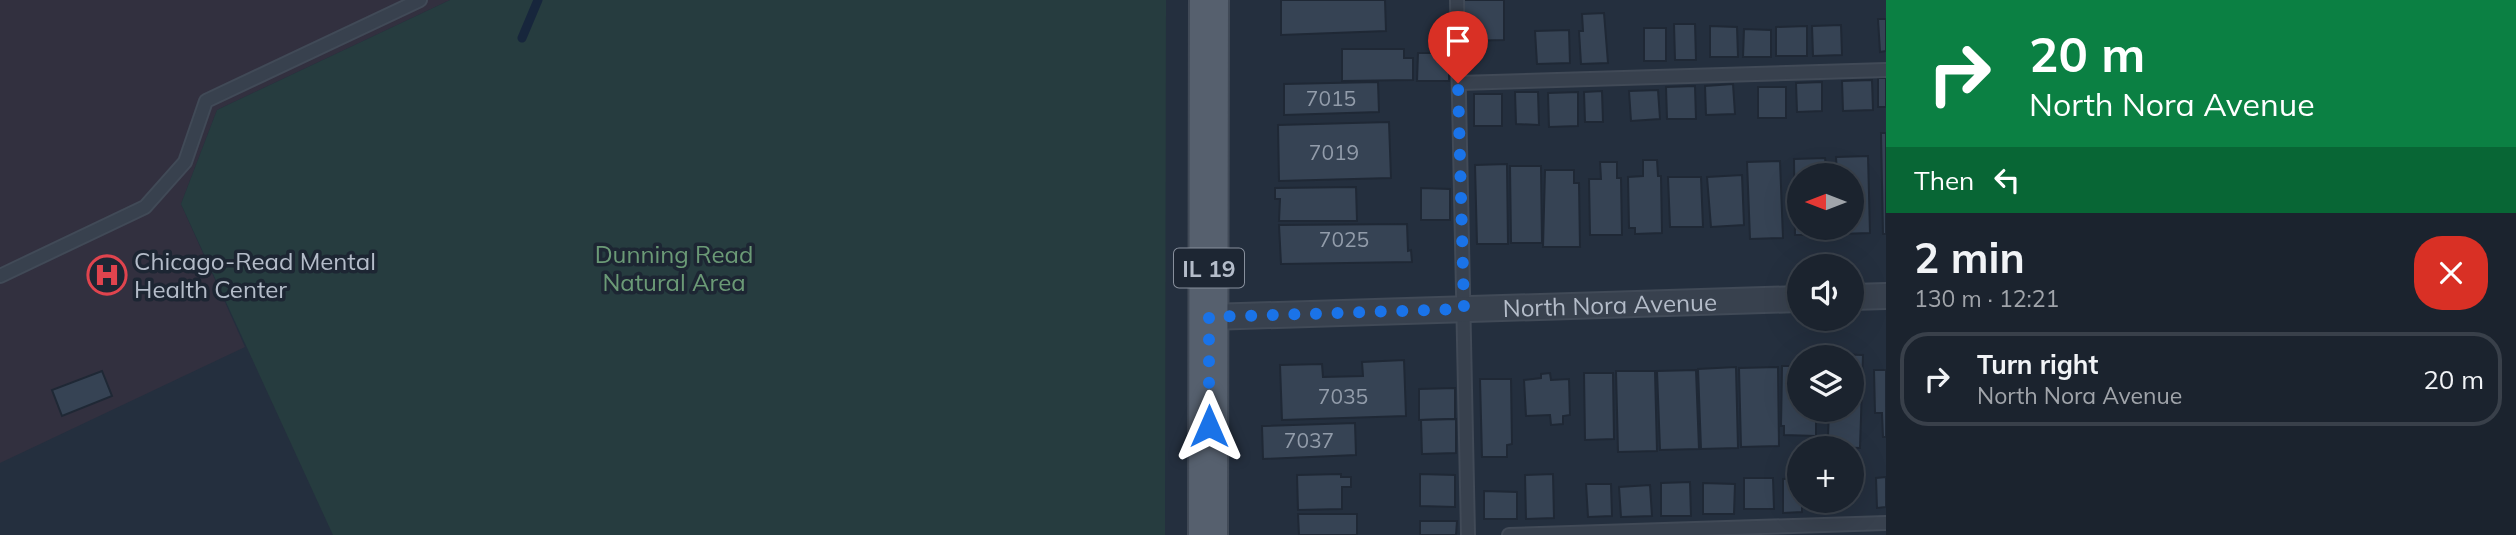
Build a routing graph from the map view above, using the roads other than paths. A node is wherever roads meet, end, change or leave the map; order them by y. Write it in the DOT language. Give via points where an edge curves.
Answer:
graph roads {
  1 [pos="420,0"];
  2 [pos="1209,0"];
  3 [pos="1457,0"];
  4 [pos="1886,70"];
  5 [pos="1458,83"];
  6 [pos="0,276"];
  7 [pos="1886,296"];
  8 [pos="1864,297"];
  9 [pos="1787,299"];
  10 [pos="1464,309"];
  11 [pos="1209,317"];
  12 [pos="1886,523"];
  13 [pos="1208,535"];
  14 [pos="1468,535"];
  15 [pos="1509,535"];
  1 -- 6 [label="lane" via="206,101 185,162 145,207"];
  2 -- 11 [label="main road, IL 19"];
  3 -- 5 [label="lane"];
  4 -- 5 [label="lane"];
  5 -- 10 [label="lane"];
  7 -- 8 [label="street"];
  9 -- 10 [label="street, North Nora Avenue"];
  10 -- 11 [label="street, North Nora Avenue"];
  10 -- 14 [label="lane"];
  11 -- 13 [label="main road, IL 19"];
  12 -- 15 [label="lane"];
}
